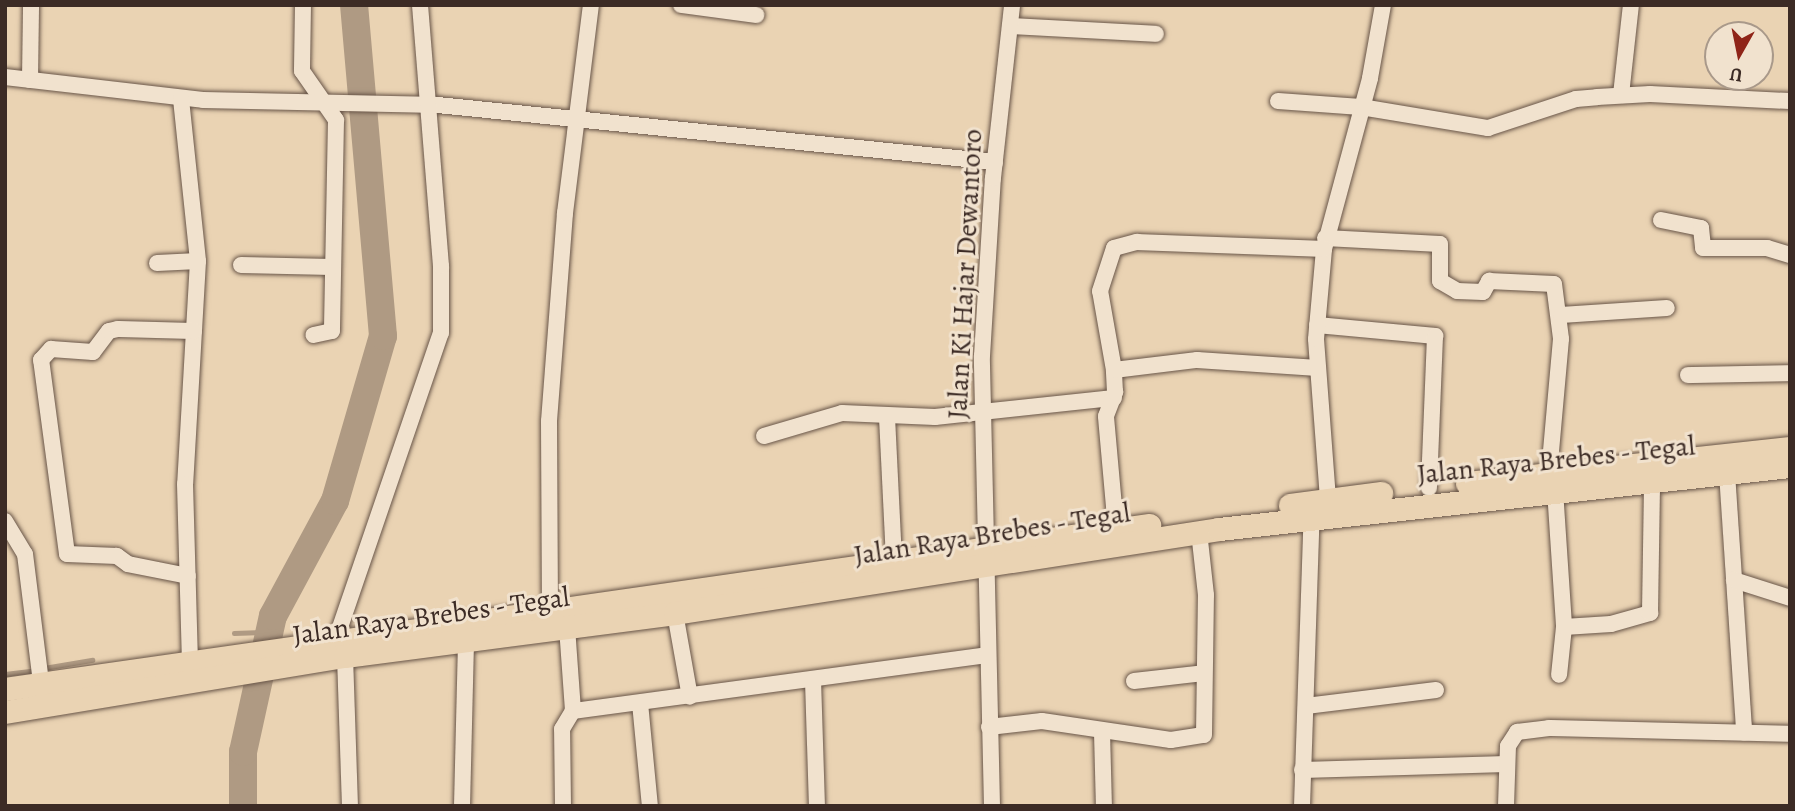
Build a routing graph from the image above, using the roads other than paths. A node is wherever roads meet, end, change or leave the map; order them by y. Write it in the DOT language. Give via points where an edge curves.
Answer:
graph roads {
  1 [pos="32,5"];
  2 [pos="303,5"];
  3 [pos="420,5"];
  4 [pos="591,5"];
  5 [pos="681,5"];
  6 [pos="1012,5"];
  7 [pos="1383,5"];
  8 [pos="1631,5"];
  9 [pos="756,15"];
  10 [pos="1010,26"];
  11 [pos="1156,34"];
  12 [pos="5,77"];
  13 [pos="30,80"];
  14 [pos="1621,95"];
  15 [pos="181,99"];
  16 [pos="1278,101"];
  17 [pos="1790,101"];
  18 [pos="322,104"];
  19 [pos="419,104"];
  20 [pos="1361,107"];
  21 [pos="575,121"];
  22 [pos="995,162"];
  23 [pos="1661,220"];
  24 [pos="1324,244"];
  25 [pos="1790,255"];
  26 [pos="198,261"];
  27 [pos="156,263"];
  28 [pos="241,265"];
  29 [pos="332,267"];
  30 [pos="1667,308"];
  31 [pos="1561,315"];
  32 [pos="1317,325"];
  33 [pos="194,331"];
  34 [pos="313,335"];
  35 [pos="1318,368"];
  36 [pos="1114,370"];
  37 [pos="1790,373"];
  38 [pos="1688,375"];
  39 [pos="1114,398"];
  40 [pos="983,414"];
  41 [pos="887,417"];
  42 [pos="764,436"];
  43 [pos="1790,448"];
  44 [pos="1790,466"];
  45 [pos="1727,472"];
  46 [pos="1552,481"];
  47 [pos="1652,481"];
  48 [pos="1429,488"];
  49 [pos="1317,506"];
  50 [pos="5,521"];
  51 [pos="1116,529"];
  52 [pos="1199,532"];
  53 [pos="988,555"];
  54 [pos="894,560"];
  55 [pos="188,576"];
  56 [pos="1734,580"];
  57 [pos="1790,598"];
  58 [pos="675,613"];
  59 [pos="558,620"];
  60 [pos="1564,627"];
  61 [pos="466,641"];
  62 [pos="340,648"];
  63 [pos="291,655"];
  64 [pos="986,655"];
  65 [pos="190,661"];
  66 [pos="1204,673"];
  67 [pos="1559,675"];
  68 [pos="40,679"];
  69 [pos="813,680"];
  70 [pos="1134,681"];
  71 [pos="5,688"];
  72 [pos="1436,690"];
  73 [pos="690,697"];
  74 [pos="639,703"];
  75 [pos="1306,706"];
  76 [pos="573,711"];
  77 [pos="5,712"];
  78 [pos="989,726"];
  79 [pos="1102,732"];
  80 [pos="1744,732"];
  81 [pos="1790,734"];
  82 [pos="1507,764"];
  83 [pos="1302,771"];
  84 [pos="350,806"];
  85 [pos="462,806"];
  86 [pos="563,806"];
  87 [pos="650,806"];
  88 [pos="817,806"];
  89 [pos="992,806"];
  90 [pos="1104,806"];
  91 [pos="1302,806"];
  92 [pos="1506,806"];
  1 -- 13 [label="street"];
  2 -- 18 [label="street" via="302,71"];
  3 -- 19 [label="street"];
  4 -- 21 [label="street"];
  5 -- 9 [label="street"];
  6 -- 10 [label="street, Jalan Ki Hajar Dewantoro"];
  7 -- 20 [label="street"];
  8 -- 14 [label="street"];
  10 -- 11 [label="street"];
  10 -- 22 [label="street, Jalan Ki Hajar Dewantoro"];
  12 -- 13 [label="street"];
  13 -- 15 [label="street"];
  14 -- 17 [label="street"];
  14 -- 20 [label="street" via="1577,99 1488,128"];
  15 -- 18 [label="street"];
  15 -- 26 [label="street"];
  16 -- 20 [label="street"];
  18 -- 19 [label="street"];
  18 -- 29 [label="street" via="336,120"];
  19 -- 21 [label="street"];
  19 -- 62 [label="street" via="441,266 441,333"];
  20 -- 24 [label="street"];
  21 -- 22 [label="street"];
  21 -- 59 [label="street" via="549,421"];
  22 -- 40 [label="street, Jalan Ki Hajar Dewantoro" via="985,279"];
  23 -- 25 [label="street" via="1701,228 1703,248 1767,248"];
  24 -- 31 [label="street" via="1440,244 1440,281 1448,289 1480,293 1489,281 1550,283"];
  24 -- 32 [label="street"];
  24 -- 36 [label="street" via="1117,245 1100,291"];
  26 -- 27 [label="street"];
  26 -- 33 [label="street"];
  28 -- 29 [label="street"];
  29 -- 34 [label="street" via="332,331"];
  30 -- 31 [label="street"];
  31 -- 46 [label="street"];
  32 -- 35 [label="street"];
  32 -- 48 [label="street" via="1435,337"];
  33 -- 55 [label="street" via="185,484"];
  33 -- 55 [label="street" via="118,328 109,331 93,352 51,349 41,360 67,554 114,555 128,565"];
  35 -- 36 [label="street" via="1197,360"];
  35 -- 49 [label="street"];
  36 -- 39 [label="street"];
  37 -- 38 [label="street"];
  39 -- 40 [label="street"];
  39 -- 51 [label="street" via="1106,416"];
  40 -- 41 [label="street"];
  40 -- 53 [label="street, Jalan Ki Hajar Dewantoro"];
  41 -- 42 [label="street" via="842,413"];
  41 -- 54 [label="street"];
  43 -- 46 [label="highway, Jalan Raya Brebes - Tegal"];
  44 -- 45 [label="highway, Jalan Raya Brebes - Tegal"];
  45 -- 47 [label="highway, Jalan Raya Brebes - Tegal"];
  45 -- 56 [label="street"];
  46 -- 47 [label="highway, Jalan Raya Brebes - Tegal"];
  46 -- 48 [label="highway, Jalan Raya Brebes - Tegal"];
  46 -- 49 [label="highway, Jalan Raya Brebes - Tegal"];
  46 -- 60 [label="street"];
  47 -- 60 [label="street" via="1650,613 1611,624"];
  48 -- 49 [label="highway, Jalan Raya Brebes - Tegal"];
  49 -- 51 [label="highway, Jalan Raya Brebes - Tegal"];
  49 -- 52 [label="highway, Jalan Raya Brebes - Tegal"];
  49 -- 75 [label="street"];
  50 -- 68 [label="street" via="23,546"];
  51 -- 53 [label="highway, Jalan Raya Brebes - Tegal"];
  52 -- 53 [label="highway, Jalan Raya Brebes - Tegal"];
  52 -- 66 [label="street" via="1206,595"];
  53 -- 54 [label="highway, Jalan Raya Brebes - Tegal"];
  53 -- 58 [label="highway, Jalan Raya Brebes - Tegal"];
  53 -- 64 [label="street, Jalan Ki Hajar Dewantoro"];
  54 -- 59 [label="highway, Jalan Raya Brebes - Tegal"];
  55 -- 65 [label="street"];
  56 -- 57 [label="street"];
  56 -- 80 [label="street"];
  58 -- 59 [label="highway, Jalan Raya Brebes - Tegal"];
  58 -- 73 [label="street"];
  59 -- 61 [label="highway, Jalan Raya Brebes - Tegal"];
  59 -- 62 [label="highway, Jalan Raya Brebes - Tegal"];
  59 -- 76 [label="street"];
  60 -- 67 [label="street"];
  61 -- 62 [label="highway, Jalan Raya Brebes - Tegal"];
  61 -- 85 [label="street"];
  62 -- 63 [label="highway, Jalan Raya Brebes - Tegal"];
  62 -- 84 [label="street"];
  63 -- 65 [label="highway, Jalan Raya Brebes - Tegal"];
  63 -- 77 [label="highway, Jalan Raya Brebes - Tegal" via="206,681"];
  64 -- 69 [label="street"];
  64 -- 78 [label="street, Jalan Ki Hajar Dewantoro"];
  65 -- 68 [label="highway, Jalan Raya Brebes - Tegal"];
  66 -- 70 [label="street"];
  66 -- 79 [label="street" via="1204,735 1171,740"];
  68 -- 71 [label="highway, Jalan Raya Brebes - Tegal"];
  69 -- 73 [label="street"];
  69 -- 88 [label="street"];
  72 -- 75 [label="street"];
  73 -- 74 [label="street"];
  74 -- 76 [label="street"];
  74 -- 87 [label="street"];
  75 -- 83 [label="street"];
  76 -- 86 [label="street" via="562,729"];
  78 -- 79 [label="street" via="1042,721"];
  78 -- 89 [label="street, Jalan Ki Hajar Dewantoro"];
  79 -- 90 [label="street"];
  80 -- 81 [label="street"];
  80 -- 82 [label="street" via="1530,729 1512,736"];
  82 -- 83 [label="street"];
  82 -- 92 [label="street"];
  83 -- 91 [label="street"];
}
